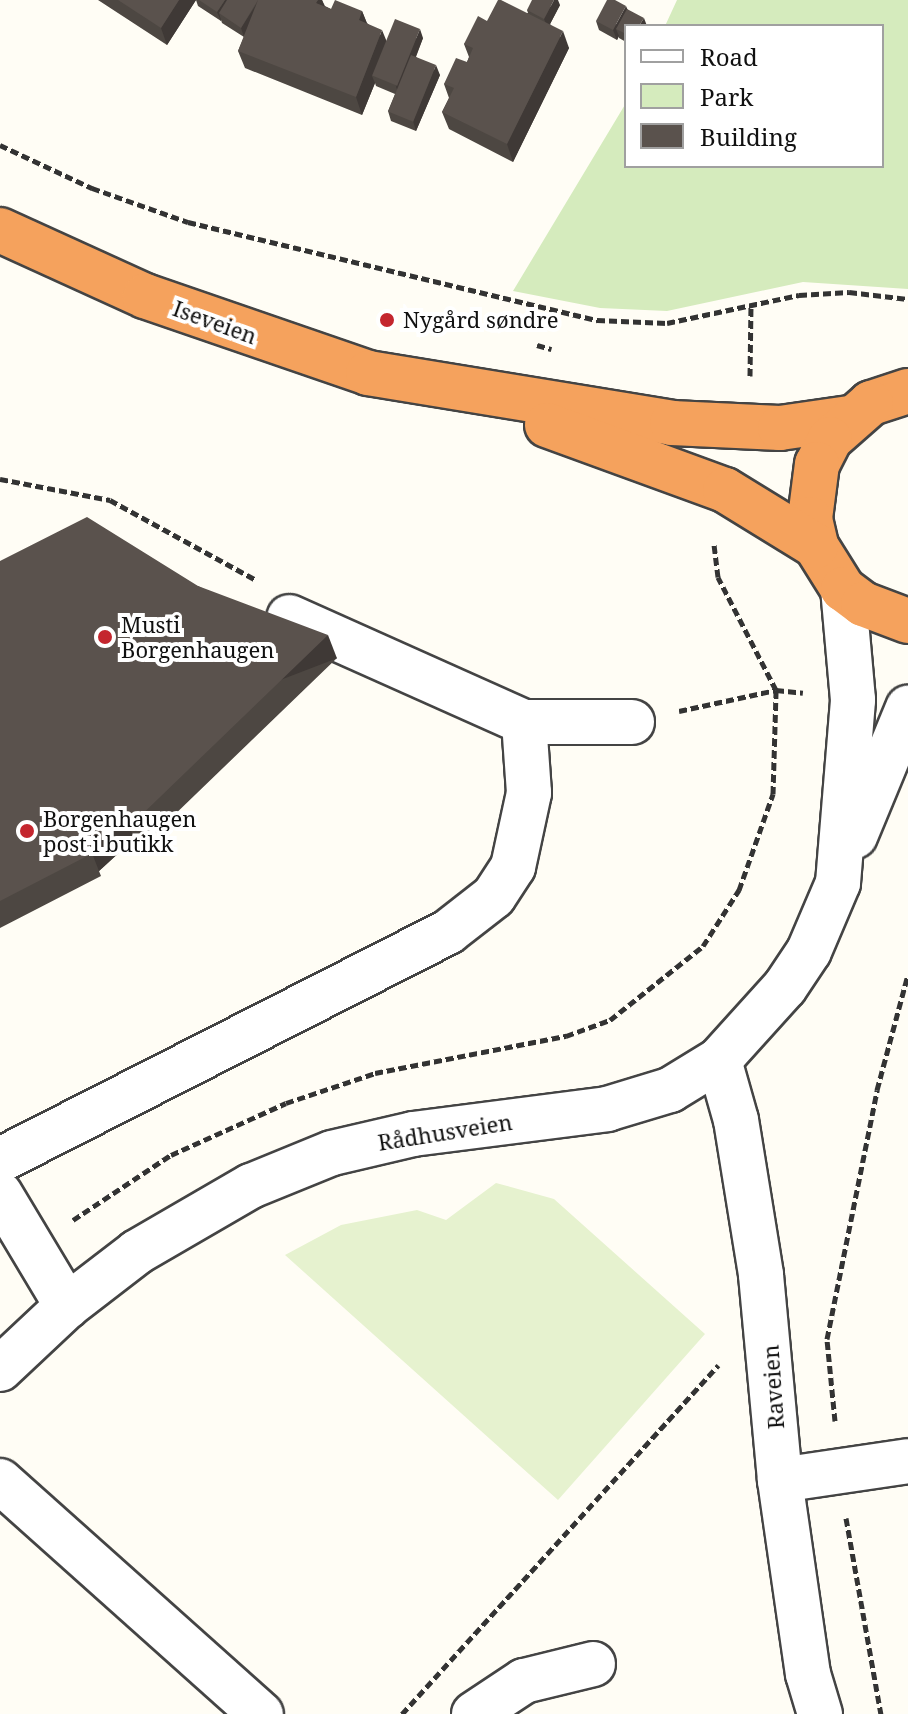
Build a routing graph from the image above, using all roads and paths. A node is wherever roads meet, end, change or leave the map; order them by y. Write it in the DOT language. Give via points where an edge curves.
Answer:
graph roads {
  1 [pos="0,145"];
  2 [pos="0,230"];
  3 [pos="908,299"];
  4 [pos="751,307"];
  5 [pos="439,388"];
  6 [pos="748,390"];
  7 [pos="908,391"];
  8 [pos="849,418"];
  9 [pos="0,479"];
  10 [pos="715,532"];
  11 [pos="816,546"];
  12 [pos="843,589"];
  13 [pos="289,617"];
  14 [pos="908,621"];
  15 [pos="776,690"];
  16 [pos="908,708"];
  17 [pos="524,722"];
  18 [pos="632,722"];
  19 [pos="840,871"];
  20 [pos="908,974"];
  21 [pos="719,1060"];
  22 [pos="0,1160"];
  23 [pos="0,1194"];
  24 [pos="31,1250"];
  25 [pos="67,1306"];
  26 [pos="726,1357"];
  27 [pos="0,1369"];
  28 [pos="908,1461"];
  29 [pos="840,1472"];
  30 [pos="780,1480"];
  31 [pos="0,1481"];
  32 [pos="593,1664"];
  33 [pos="261,1714"];
  34 [pos="402,1714"];
  35 [pos="474,1714"];
  36 [pos="820,1714"];
  37 [pos="881,1714"];
  1 -- 4 [label="path" via="92,188 188,222 597,320 667,323"];
  2 -- 5 [label="highway, Iseveien" via="145,296 282,347"];
  3 -- 4 [label="path" via="849,292 799,295"];
  4 -- 6 [label="path"];
  5 -- 8 [label="highway, Iseveien" via="672,423 780,428"];
  5 -- 11 [label="highway, Iseveien" via="725,490"];
  7 -- 8 [label="highway" via="871,403"];
  8 -- 11 [label="highway" via="817,464 810,519"];
  9 -- 13 [label="path" via="110,500 155,520 270,588"];
  10 -- 15 [label="path" via="712,559 718,577"];
  11 -- 12 [label="highway"];
  12 -- 14 [label="highway" via="863,604"];
  12 -- 19 [label="street, Rådhusveien" via="853,700"];
  13 -- 17 [label="street"];
  15 -- 18 [label="path"];
  15 -- 24 [label="path" via="773,794 739,890 703,946 656,988 610,1020 566,1036 375,1073 286,1103 171,1155"];
  16 -- 19 [label="street, Rådhusveien"];
  17 -- 18 [label="street"];
  17 -- 22 [label="street" via="529,793 524,835 513,867 494,896 472,915"];
  19 -- 21 [label="street, Rådhusveien" via="809,951 758,1021"];
  20 -- 29 [label="path" via="877,1090 827,1339"];
  21 -- 25 [label="street, Rådhusveien" via="670,1090 607,1109 413,1134 332,1153 192,1217"];
  21 -- 30 [label="street, Raveien" via="736,1120 761,1275"];
  23 -- 24 [label="street"];
  24 -- 25 [label="street"];
  25 -- 27 [label="street, Rådhusveien"];
  26 -- 34 [label="path"];
  28 -- 29 [label="street"];
  29 -- 30 [label="street"];
  29 -- 37 [label="path" via="849,1553"];
  30 -- 36 [label="street, Raveien" via="808,1674"];
  31 -- 33 [label="street"];
  32 -- 35 [label="street" via="524,1681"];
}
